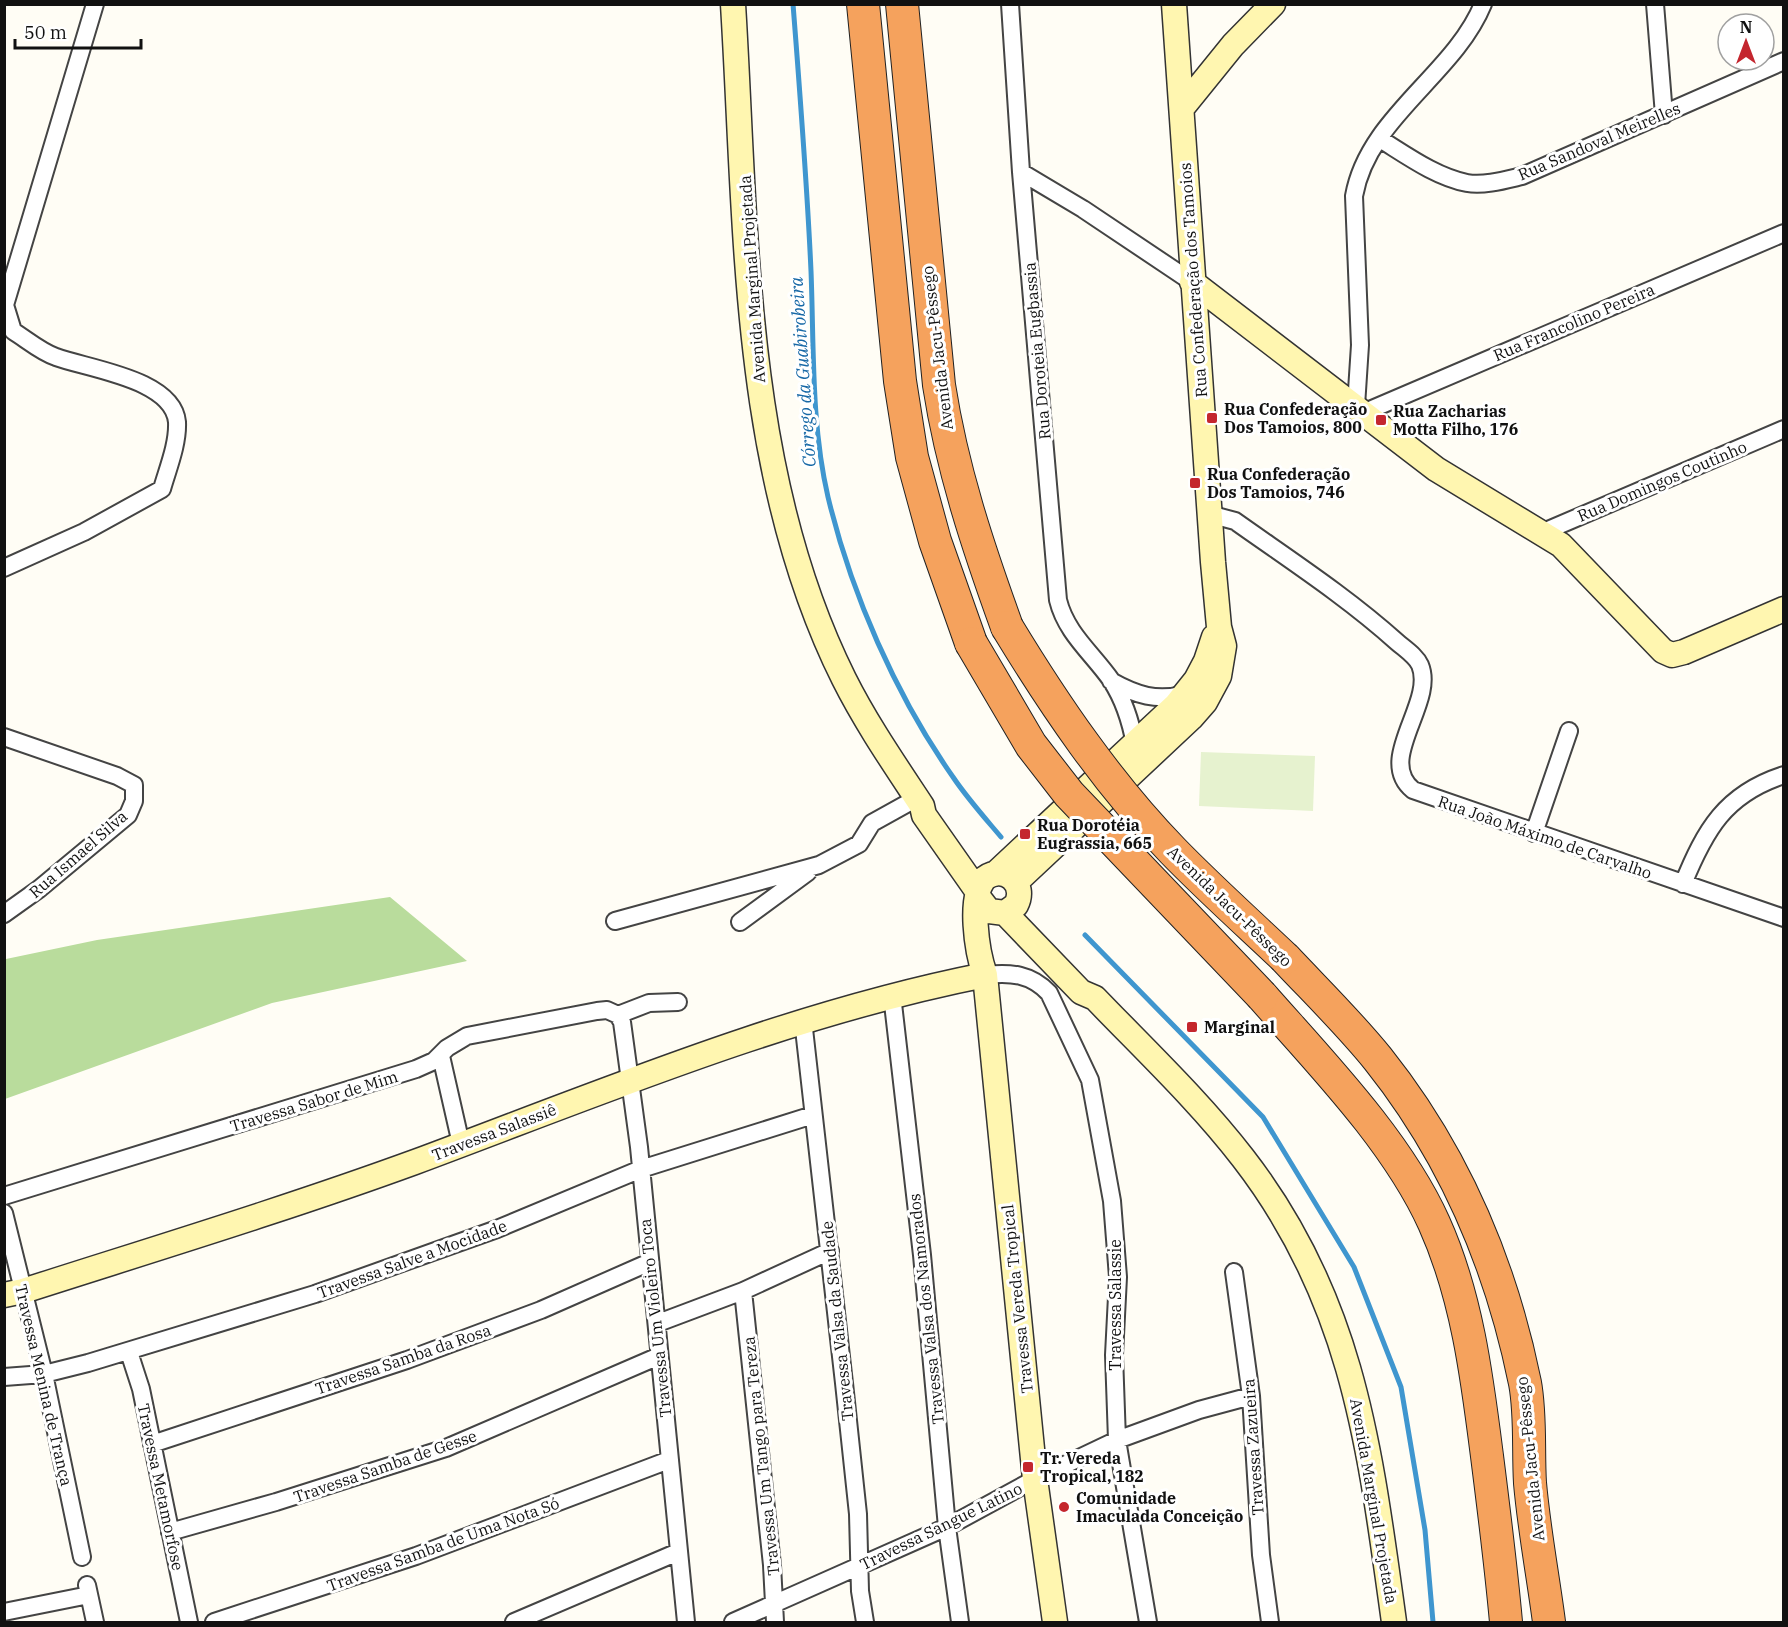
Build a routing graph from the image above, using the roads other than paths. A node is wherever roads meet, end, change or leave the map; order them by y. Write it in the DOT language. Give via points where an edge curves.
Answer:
graph roads {
  1 [pos="95,4"];
  2 [pos="733,4"];
  3 [pos="863,4"];
  4 [pos="902,4"];
  5 [pos="1010,4"];
  6 [pos="1174,4"];
  7 [pos="1273,4"];
  8 [pos="1483,4"];
  9 [pos="1655,4"];
  10 [pos="1784,61"];
  11 [pos="1182,108"];
  12 [pos="1664,115"];
  13 [pos="1380,140"];
  14 [pos="1021,172"];
  15 [pos="1784,233"];
  16 [pos="1192,282"];
  17 [pos="1361,409"];
  18 [pos="1784,429"];
  19 [pos="1209,514"];
  20 [pos="1541,533"];
  21 [pos="4,568"];
  22 [pos="1784,609"];
  23 [pos="1219,627"];
  24 [pos="1111,681"];
  25 [pos="1185,694"];
  26 [pos="1569,731"];
  27 [pos="4,737"];
  28 [pos="1135,745"];
  29 [pos="1784,774"];
  30 [pos="920,802"];
  31 [pos="1534,833"];
  32 [pos="819,865"];
  33 [pos="1683,884"];
  34 [pos="997,894"];
  35 [pos="4,914"];
  36 [pos="1784,918"];
  37 [pos="615,921"];
  38 [pos="740,922"];
  39 [pos="985,975"];
  40 [pos="891,995"];
  41 [pos="678,1002"];
  42 [pos="618,1014"];
  43 [pos="802,1020"];
  44 [pos="441,1056"];
  45 [pos="630,1080"];
  46 [pos="813,1115"];
  47 [pos="461,1144"];
  48 [pos="641,1169"];
  49 [pos="4,1196"];
  50 [pos="4,1213"];
  51 [pos="830,1251"];
  52 [pos="650,1262"];
  53 [pos="1234,1272"];
  54 [pos="743,1291"];
  55 [pos="14,1293"];
  56 [pos="658,1323"];
  57 [pos="129,1352"];
  58 [pos="660,1356"];
  59 [pos="44,1374"];
  60 [pos="4,1377"];
  61 [pos="1251,1396"];
  62 [pos="1117,1440"];
  63 [pos="152,1444"];
  64 [pos="669,1460"];
  65 [pos="1035,1479"];
  66 [pos="947,1527"];
  67 [pos="170,1532"];
  68 [pos="678,1552"];
  69 [pos="82,1557"];
  70 [pos="860,1567"];
  71 [pos="774,1605"];
  72 [pos="4,1612"];
  73 [pos="95,1623"];
  74 [pos="189,1623"];
  75 [pos="214,1623"];
  76 [pos="514,1623"];
  77 [pos="686,1623"];
  78 [pos="733,1623"];
  79 [pos="775,1623"];
  80 [pos="865,1623"];
  81 [pos="960,1623"];
  82 [pos="1055,1623"];
  83 [pos="1148,1623"];
  84 [pos="1270,1623"];
  85 [pos="1394,1623"];
  86 [pos="1506,1623"];
  87 [pos="1549,1623"];
  1 -- 21 [label="street" via="5,305 13,331 53,357 144,383 168,401 177,420 176,439 162,489 84,532"];
  2 -- 30 [label="main road, Avenida Marginal Projetada" via="755,360 772,465 788,532 844,679"];
  3 -- 86 [label="highway, bridge" via="900,381 912,457 934,541 971,643 1031,745 1069,794 1262,996 1342,1086 1395,1157 1433,1222 1462,1299 1482,1417"];
  4 -- 87 [label="highway, Avenida Jacu-Pêssego, bridge" via="945,428 974,533 1007,627 1052,702 1104,771 1172,850 1285,958 1377,1058 1420,1118 1459,1184 1507,1309 1526,1385 1531,1485"];
  5 -- 14 [label="street, Rua Doroteia Eugbassia"];
  6 -- 11 [label="main road, Rua Confederação dos Tamoios"];
  7 -- 11 [label="main road" via="1233,45"];
  8 -- 13 [label="street" via="1474,27"];
  9 -- 12 [label="street"];
  10 -- 12 [label="street, Rua Sandoval Meirelles"];
  11 -- 16 [label="main road, Rua Confederação dos Tamoios"];
  12 -- 13 [label="street, Rua Sandoval Meirelles" via="1522,176 1492,183 1468,183 1438,172"];
  13 -- 17 [label="street" via="1358,175 1354,196"];
  14 -- 16 [label="street" via="1083,208"];
  14 -- 24 [label="street, Rua Doroteia Eugbassia" via="1058,600 1068,626"];
  15 -- 17 [label="street, Rua Francolino Pereira"];
  16 -- 17 [label="main road"];
  16 -- 19 [label="main road, Rua Confederação dos Tamoios"];
  17 -- 20 [label="main road" via="1436,469"];
  18 -- 20 [label="street, Rua Domingos Coutinho"];
  19 -- 23 [label="main road, Rua Confederação dos Tamoios"];
  19 -- 31 [label="street, Rua João Máximo de Carvalho" via="1235,521 1375,622 1419,664 1423,686 1403,747 1399,772 1404,783 1426,796"];
  20 -- 22 [label="main road" via="1581,562 1649,639 1672,655"];
  23 -- 25 [label="main road, Rua Confederação dos Tamoios" via="1206,661"];
  23 -- 34 [label="main road, Rua Confederação dos Tamoios" via="1224,645 1219,676 1205,702"];
  24 -- 25 [label="street, Rua Doroteia Eugbassia" via="1132,693 1157,698"];
  24 -- 28 [label="street, Rua Doroteia Eugbassia" via="1130,718"];
  25 -- 28 [label="main road, Rua Confederação dos Tamoios"];
  26 -- 31 [label="street"];
  27 -- 35 [label="street, Rua Ismael Silva" via="134,785 134,801 128,815 39,890"];
  28 -- 34 [label="main road, Rua Confederação dos Tamoios"];
  29 -- 33 [label="street" via="1735,799 1718,815 1699,845"];
  30 -- 32 [label="street" via="872,823 859,844"];
  30 -- 34 [label="main road, Avenida Marginal Projetada" via="924,815"];
  31 -- 33 [label="street, Rua João Máximo de Carvalho"];
  32 -- 37 [label="street"];
  32 -- 38 [label="street"];
  33 -- 36 [label="street, Rua João Máximo de Carvalho"];
  34 -- 39 [label="main road, Travessa Vereda Tropical" via="976,931"];
  34 -- 85 [label="main road, Avenida Marginal Projetada" via="1091,985 1095,998 1243,1158 1280,1211 1308,1262 1331,1312 1370,1452"];
  39 -- 40 [label="main road, Travessa Salassiê"];
  39 -- 62 [label="street, Travessa Salassie" via="1008,972 1041,984 1049,993 1089,1080 1117,1242"];
  39 -- 65 [label="main road, Travessa Vereda Tropical"];
  40 -- 43 [label="main road, Travessa Salassiê"];
  40 -- 66 [label="street, Travessa Valsa dos Namorados" via="922,1255"];
  41 -- 42 [label="street" via="649,1003"];
  42 -- 44 [label="street, Travessa Sabor de Mim" via="597,1011 467,1036"];
  42 -- 45 [label="street, Travessa Um Violeiro Toca"];
  43 -- 45 [label="main road, Travessa Salassiê"];
  43 -- 46 [label="street, Travessa Valsa da Saudade"];
  44 -- 47 [label="street"];
  44 -- 49 [label="street, Travessa Sabor de Mim" via="416,1069"];
  45 -- 47 [label="main road, Travessa Salassiê"];
  45 -- 48 [label="street, Travessa Um Violeiro Toca"];
  46 -- 48 [label="street, Travessa Salve a Mocidade"];
  46 -- 51 [label="street, Travessa Valsa da Saudade"];
  47 -- 55 [label="main road, Travessa Salassiê" via="298,1202"];
  48 -- 52 [label="street, Travessa Um Violeiro Toca"];
  48 -- 57 [label="street, Travessa Salve a Mocidade" via="403,1265"];
  50 -- 55 [label="street, Travessa Menina de Trança"];
  51 -- 54 [label="street"];
  51 -- 70 [label="street, Travessa Valsa da Saudade" via="858,1514"];
  52 -- 56 [label="street, Travessa Um Violeiro Toca"];
  52 -- 63 [label="street, Travessa Samba da Rosa" via="541,1310 407,1360"];
  53 -- 61 [label="street, Travessa Zazueira"];
  54 -- 56 [label="street"];
  54 -- 71 [label="street, Travessa Um Tango para Tereza"];
  55 -- 59 [label="street, Travessa Menina de Trança"];
  56 -- 58 [label="street, Travessa Um Violeiro Toca"];
  57 -- 59 [label="street, Travessa Salve a Mocidade"];
  57 -- 63 [label="street, Travessa Metamorfose"];
  58 -- 64 [label="street, Travessa Um Violeiro Toca"];
  58 -- 67 [label="street, Travessa Samba de Gesse" via="446,1448"];
  59 -- 60 [label="street, Travessa Salve a Mocidade"];
  59 -- 69 [label="street, Travessa Menina de Trança"];
  61 -- 62 [label="street, Travessa Sangue Latino"];
  61 -- 84 [label="street, Travessa Zazueira" via="1261,1555"];
  62 -- 65 [label="street, Travessa Sangue Latino"];
  62 -- 83 [label="street, Travessa Salassie"];
  63 -- 67 [label="street, Travessa Metamorfose"];
  64 -- 68 [label="street, Travessa Um Violeiro Toca"];
  64 -- 75 [label="street, Travessa Samba de Uma Nota Só" via="416,1556"];
  65 -- 66 [label="street, Travessa Sangue Latino"];
  65 -- 82 [label="main road, Travessa Vereda Tropical"];
  66 -- 70 [label="street, Travessa Sangue Latino"];
  66 -- 81 [label="street, Travessa Valsa dos Namorados"];
  67 -- 74 [label="street, Travessa Metamorfose"];
  68 -- 76 [label="street"];
  68 -- 77 [label="street, Travessa Um Violeiro Toca"];
  70 -- 71 [label="street, Travessa Sangue Latino"];
  70 -- 80 [label="street, Travessa Valsa da Saudade"];
  71 -- 78 [label="street, Travessa Sangue Latino"];
  71 -- 79 [label="street, Travessa Um Tango para Tereza"];
  72 -- 73 [label="street" via="88,1590"];
}
